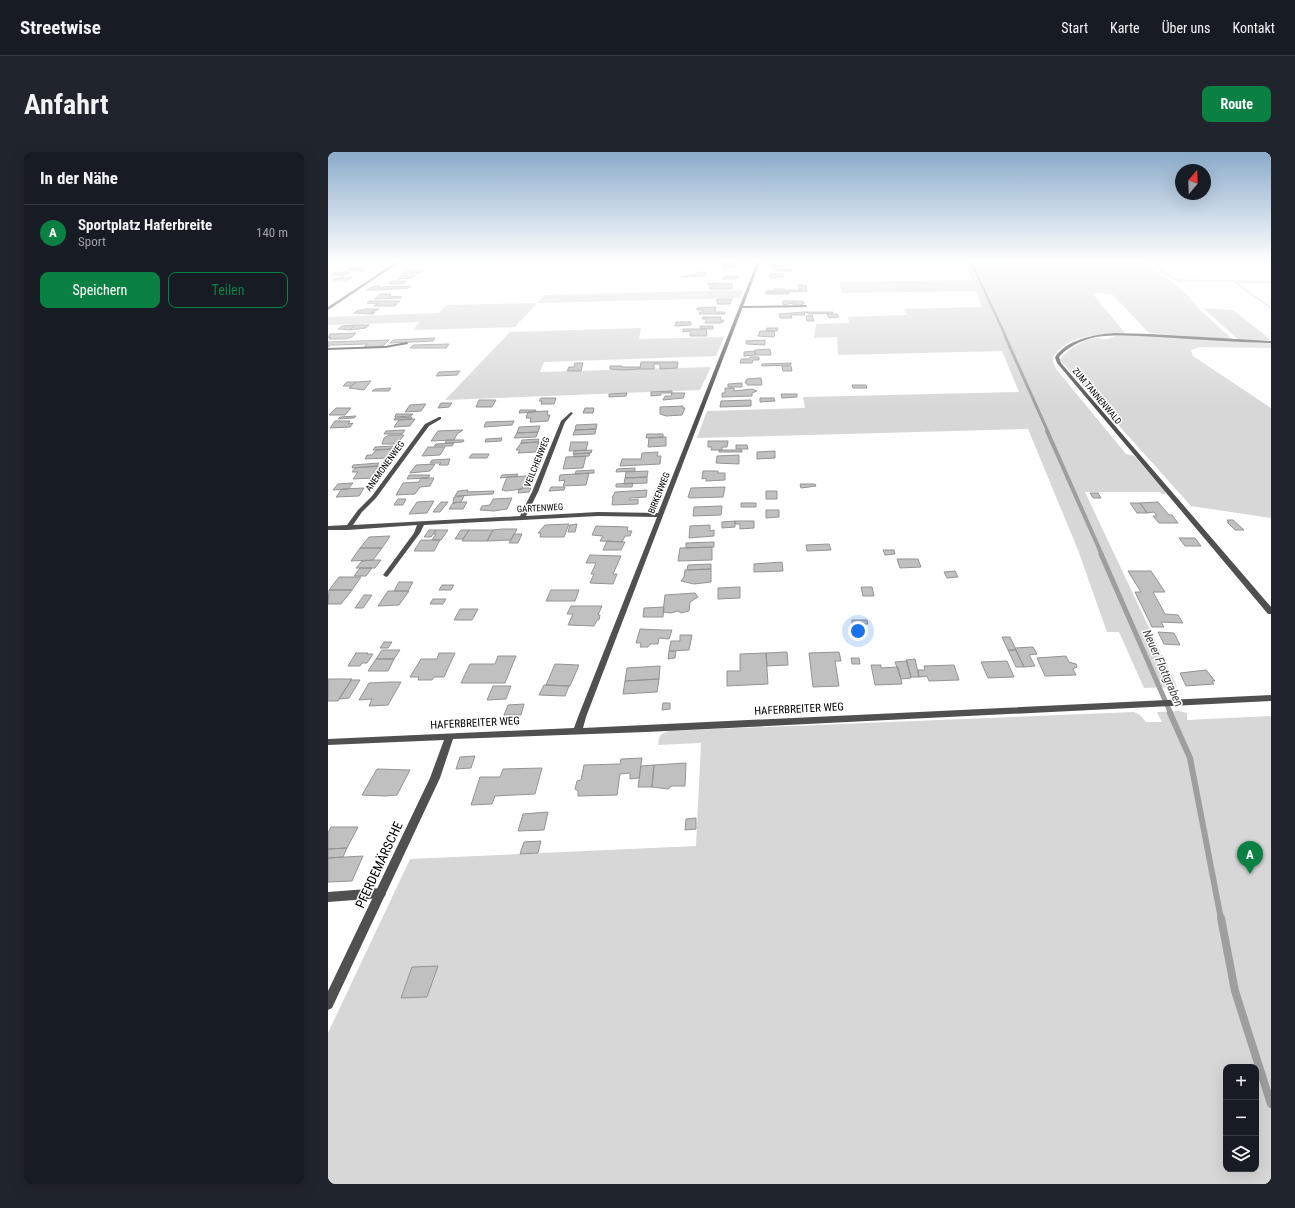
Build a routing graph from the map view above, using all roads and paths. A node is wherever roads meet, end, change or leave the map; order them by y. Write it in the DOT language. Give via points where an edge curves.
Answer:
graph roads {
  1 [pos="741,310"];
  2 [pos="1271,342"];
  3 [pos="407,344"];
  4 [pos="328,349"];
  5 [pos="571,414"];
  6 [pos="439,418"];
  7 [pos="660,515"];
  8 [pos="522,518"];
  9 [pos="421,524"];
  10 [pos="328,528"];
  11 [pos="348,528"];
  12 [pos="386,575"];
  13 [pos="1271,612"];
  14 [pos="1271,698"];
  15 [pos="578,731"];
  16 [pos="450,736"];
  17 [pos="328,742"];
  18 [pos="381,893"];
  19 [pos="328,897"];
  20 [pos="328,1004"];
  1 -- 7 [label="street, BIRKENWEG"];
  2 -- 13 [label="street, ZUM TANNENWALD" via="1159,335 1111,335 1077,342 1057,357 1059,364"];
  3 -- 4 [label="street"];
  5 -- 8 [label="street, VEILCHENWEG" via="563,421"];
  6 -- 11 [label="street, ANEMONENWEG" via="427,425"];
  7 -- 8 [label="street, GARTENWEG" via="608,514"];
  7 -- 15 [label="street, BIRKENWEG"];
  8 -- 9 [label="street, GARTENWEG"];
  9 -- 11 [label="street, GARTENWEG"];
  9 -- 12 [label="street"];
  10 -- 11 [label="street, GARTENWEG"];
  14 -- 15 [label="street, HAFERBREITER WEG"];
  15 -- 16 [label="street, HAFERBREITER WEG"];
  16 -- 17 [label="street, HAFERBREITER WEG"];
  16 -- 18 [label="street, PFERDEMÄRSCHE" via="435,778"];
  18 -- 19 [label="street"];
  18 -- 20 [label="street, PFERDEMÄRSCHE"];
}
